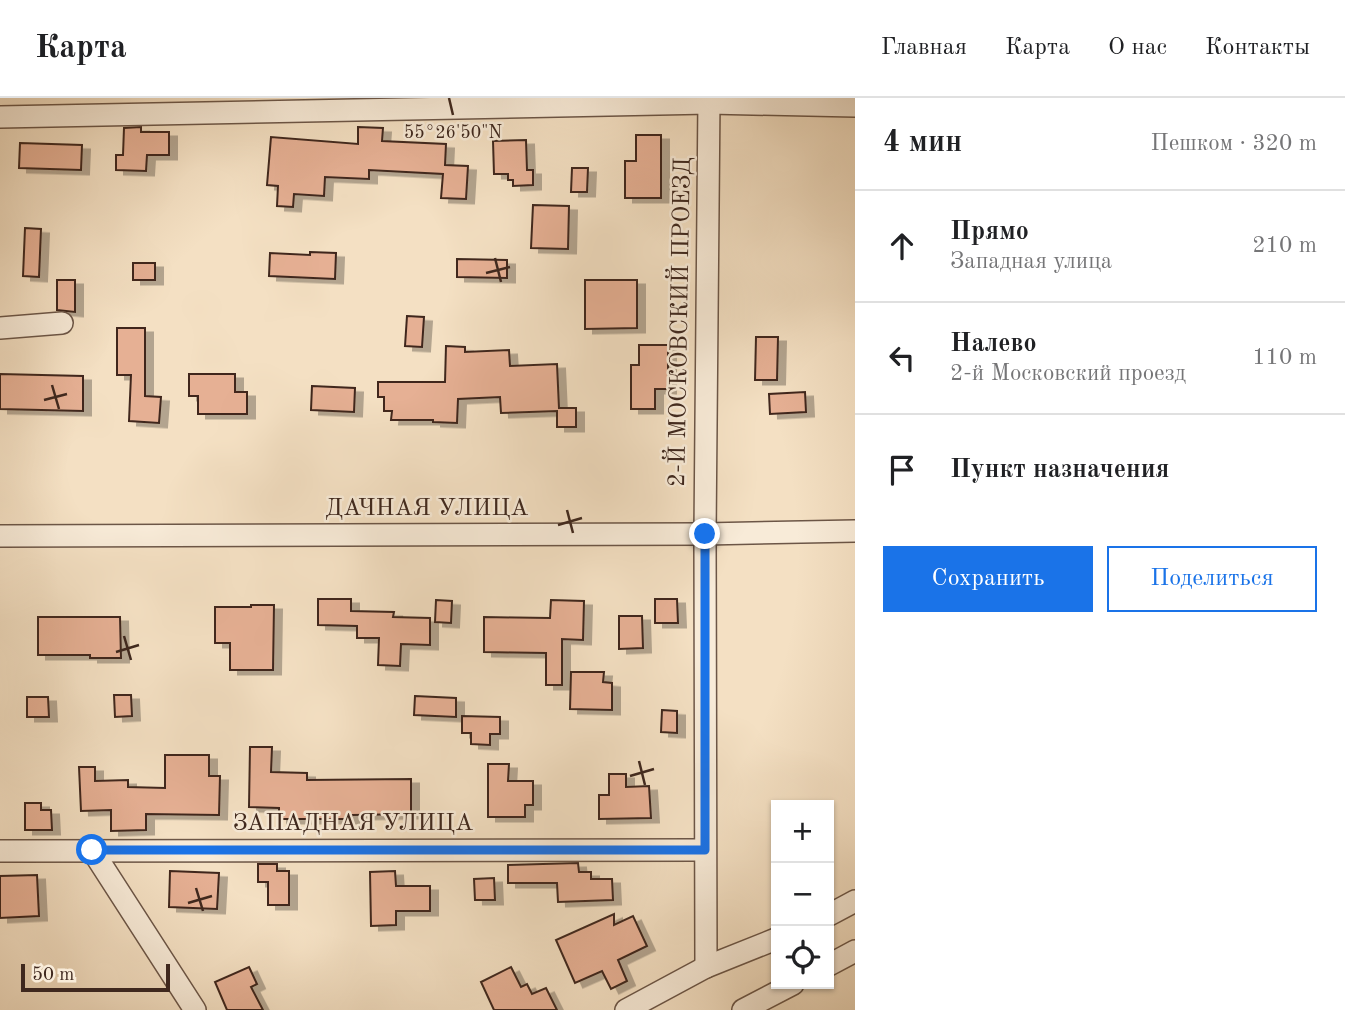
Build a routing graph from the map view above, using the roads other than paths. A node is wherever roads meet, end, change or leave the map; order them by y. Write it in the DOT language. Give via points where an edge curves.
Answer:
graph roads {
  1 [pos="709,100"];
  2 [pos="855,106"];
  3 [pos="0,117"];
  4 [pos="62,323"];
  5 [pos="0,328"];
  6 [pos="855,531"];
  7 [pos="705,534"];
  8 [pos="0,536"];
  9 [pos="92,850"];
  10 [pos="705,850"];
  11 [pos="0,851"];
  12 [pos="855,901"];
  13 [pos="834,912"];
  14 [pos="771,941"];
  15 [pos="855,951"];
  16 [pos="834,962"];
  17 [pos="706,967"];
  18 [pos="783,989"];
  19 [pos="195,1010"];
  20 [pos="626,1010"];
  21 [pos="743,1010"];
  1 -- 2 [label="street"];
  1 -- 3 [label="street"];
  1 -- 7 [label="street, 2-Й МОСКОВСКИЙ ПРОЕЗД"];
  4 -- 5 [label="street"];
  6 -- 7 [label="street, ДАЧНАЯ УЛИЦА"];
  7 -- 8 [label="street, ДАЧНАЯ УЛИЦА"];
  7 -- 10 [label="street, 2-Й МОСКОВСКИЙ ПРОЕЗД"];
  9 -- 10 [label="street, ЗАПАДНАЯ УЛИЦА"];
  9 -- 11 [label="street, ЗАПАДНАЯ УЛИЦА"];
  9 -- 19 [label="street"];
  10 -- 17 [label="street, 2-Й МОСКОВСКИЙ ПРОЕЗД"];
  12 -- 13 [label="street"];
  14 -- 17 [label="street"];
  15 -- 16 [label="street"];
  17 -- 20 [label="street"];
  18 -- 21 [label="street"];
}
